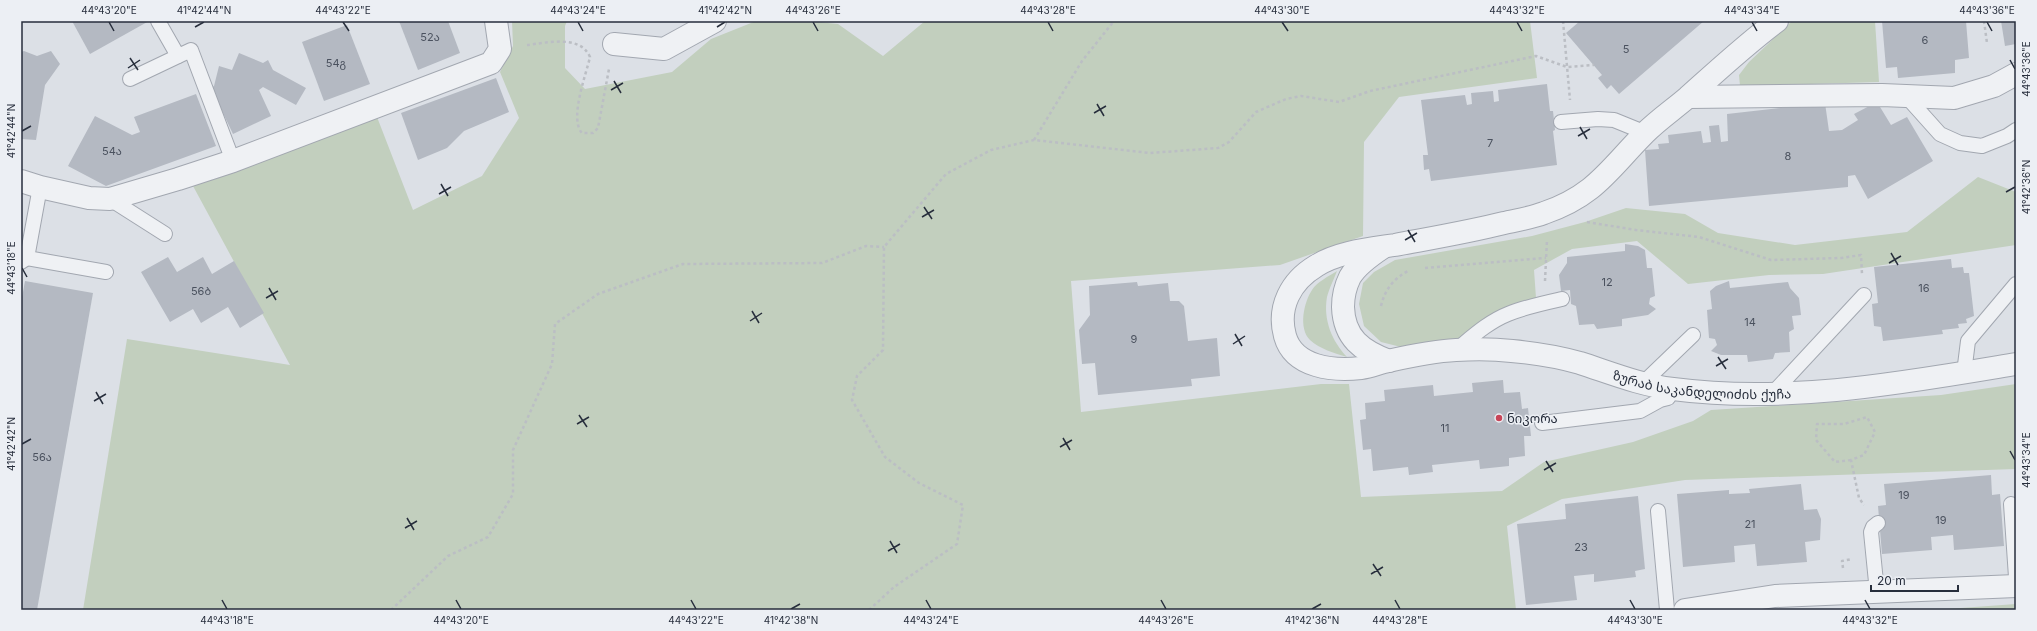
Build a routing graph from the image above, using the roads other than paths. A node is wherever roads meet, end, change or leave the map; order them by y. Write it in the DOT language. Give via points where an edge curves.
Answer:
graph roads {
  1 [pos="158,21"];
  2 [pos="496,21"];
  3 [pos="715,21"];
  4 [pos="1777,21"];
  5 [pos="614,44"];
  6 [pos="178,56"];
  7 [pos="2016,74"];
  8 [pos="130,79"];
  9 [pos="1689,96"];
  10 [pos="1906,96"];
  11 [pos="1561,122"];
  12 [pos="2016,130"];
  13 [pos="1646,132"];
  14 [pos="233,161"];
  15 [pos="31,184"];
  16 [pos="110,199"];
  17 [pos="165,234"];
  18 [pos="1384,246"];
  19 [pos="24,260"];
  20 [pos="106,272"];
  21 [pos="2016,284"];
  22 [pos="1864,295"];
  23 [pos="1562,299"];
  24 [pos="1693,335"];
  25 [pos="1456,350"];
  26 [pos="1389,361"];
  27 [pos="2016,364"];
  28 [pos="1964,373"];
  29 [pos="1642,384"];
  30 [pos="1673,389"];
  31 [pos="1772,394"];
  32 [pos="1542,424"];
  33 [pos="2011,504"];
  34 [pos="1658,512"];
  35 [pos="1878,523"];
  36 [pos="2016,577"];
  37 [pos="2016,586"];
  38 [pos="1877,592"];
  39 [pos="1666,610"];
  40 [pos="1685,610"];
  1 -- 6 [label="lane"];
  2 -- 14 [label="street" via="500,49 491,62"];
  3 -- 5 [label="street" via="664,49"];
  4 -- 9 [label="street, ზურაბ საკანდელიძის ქუჩა" via="1722,65"];
  6 -- 8 [label="lane"];
  6 -- 14 [label="lane" via="191,50"];
  7 -- 10 [label="street" via="1994,86 1954,98"];
  9 -- 10 [label="street"];
  9 -- 13 [label="street, ზურაბ საკანდელიძის ქუჩა"];
  10 -- 12 [label="lane" via="1940,134 1960,143 1982,146"];
  11 -- 13 [label="lane" via="1614,120"];
  13 -- 18 [label="street, ზურაბ საკანდელიძის ქუჩა" via="1594,187 1565,205 1541,214 1464,233"];
  14 -- 16 [label="street"];
  15 -- 16 [label="street" via="89,198"];
  15 -- 19 [label="lane"];
  16 -- 17 [label="lane"];
  18 -- 26 [label="street, ზურაბ საკანდელიძის ქუჩა" via="1350,277 1343,296 1348,332 1360,346"];
  18 -- 26 [label="street, ზურაბ საკანდელიძის ქუჩა" via="1336,256 1315,266 1289,291 1283,323 1286,340 1296,354 1307,362 1332,369 1362,368"];
  19 -- 20 [label="lane"];
  21 -- 28 [label="lane" via="1968,341"];
  22 -- 31 [label="lane"];
  23 -- 25 [label="lane" via="1507,314"];
  24 -- 29 [label="lane"];
  25 -- 26 [label="street, ზურაბ საკანდელიძის ქუჩა"];
  25 -- 29 [label="street, ზურაბ საკანდელიძის ქუჩა" via="1513,351 1575,362"];
  27 -- 28 [label="street, ზურაბ საკანდელიძის ქუჩა"];
  28 -- 31 [label="street, ზურაბ საკანდელიძის ქუჩა" via="1841,391"];
  29 -- 30 [label="street, ზურაბ საკანდელიძის ქუჩა"];
  30 -- 31 [label="street, ზურაბ საკანდელიძის ქუჩა"];
  30 -- 32 [label="lane" via="1668,398 1640,411"];
  33 -- 36 [label="lane"];
  34 -- 39 [label="lane"];
  35 -- 38 [label="lane" via="1873,526 1871,532"];
  37 -- 38 [label="street"];
  38 -- 40 [label="street" via="1775,596"];
}
